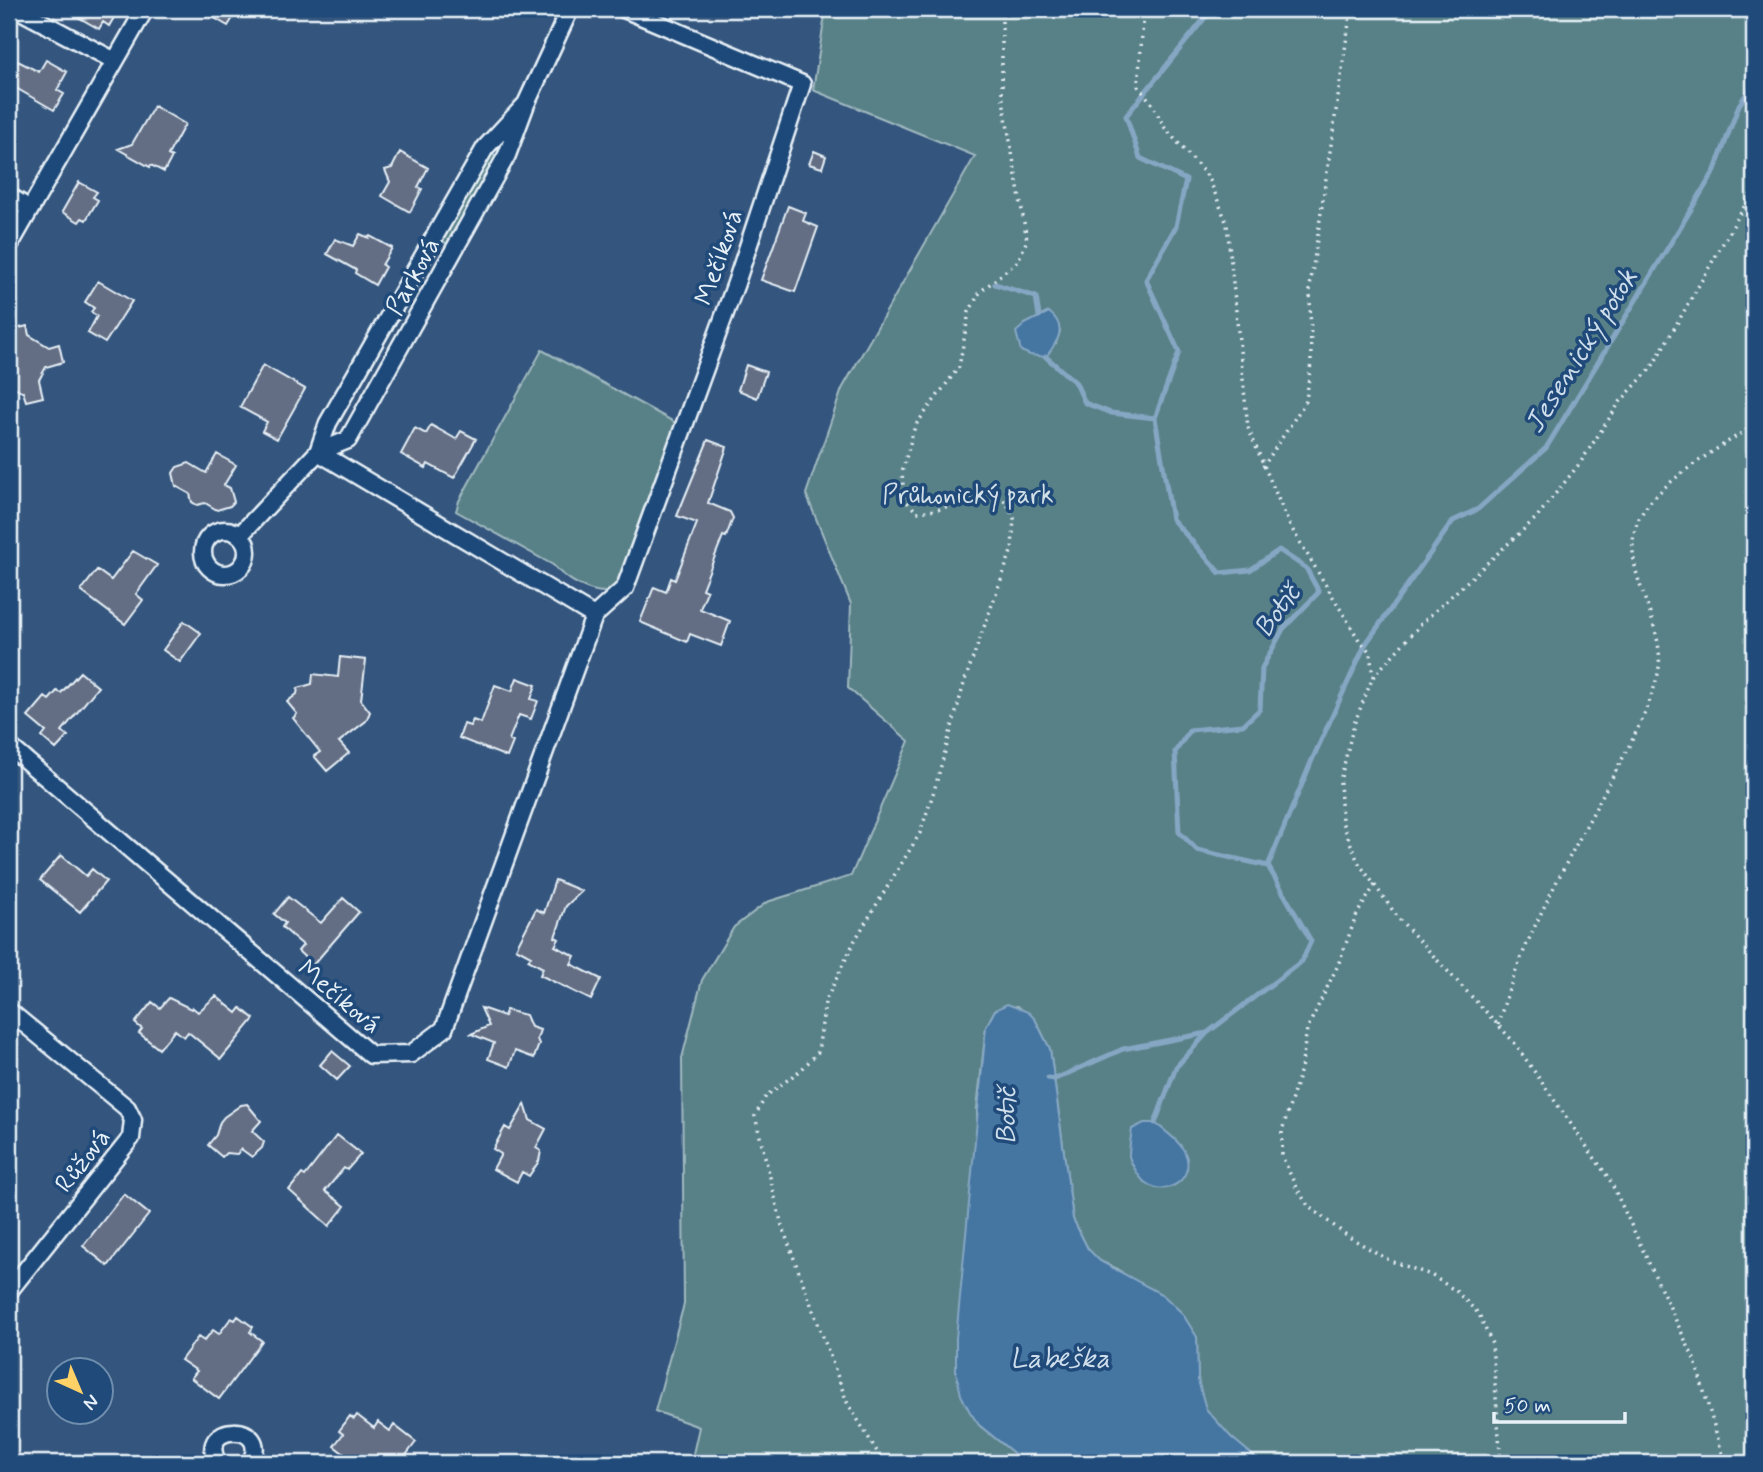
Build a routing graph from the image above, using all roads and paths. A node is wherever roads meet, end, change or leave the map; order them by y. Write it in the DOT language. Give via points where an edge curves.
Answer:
graph roads {
  1 [pos="17,9"];
  2 [pos="145,9"];
  3 [pos="570,9"];
  4 [pos="624,9"];
  5 [pos="1002,9"];
  6 [pos="1144,9"];
  7 [pos="1351,9"];
  8 [pos="115,61"];
  9 [pos="526,104"];
  10 [pos="1754,182"];
  11 [pos="9,197"];
  12 [pos="30,209"];
  13 [pos="9,246"];
  14 [pos="1754,425"];
  15 [pos="318,452"];
  16 [pos="1263,467"];
  17 [pos="240,535"];
  18 [pos="594,616"];
  19 [pos="1373,677"];
  20 [pos="9,746"];
  21 [pos="1376,885"];
  22 [pos="9,1011"];
  23 [pos="1498,1025"];
  24 [pos="9,1291"];
  25 [pos="218,1463"];
  26 [pos="250,1463"];
  27 [pos="884,1463"];
  28 [pos="1501,1463"];
  29 [pos="1725,1463"];
  1 -- 8 [label="street"];
  2 -- 8 [label="street"];
  3 -- 9 [label="street, Parková"];
  4 -- 18 [label="street, Mečíková" via="802,83 736,283 625,588"];
  5 -- 27 [label="path" via="1002,94 1027,240 1018,261 980,292 969,312 959,367 915,426 902,472 904,499 917,512 937,510 987,492 1006,502 1014,518 1012,549 965,680 920,834 855,940 825,1002 818,1052 765,1096 755,1115 786,1238 847,1402"];
  6 -- 16 [label="path" via="1138,86 1165,128 1209,178 1227,223 1248,428"];
  7 -- 16 [label="path" via="1310,286 1311,363 1306,401"];
  8 -- 12 [label="street"];
  9 -- 15 [label="street, Parková" via="485,148 328,423"];
  9 -- 15 [label="street, Parková" via="507,155 348,440"];
  10 -- 19 [label="path" via="1652,367 1620,402 1580,463 1536,518 1421,624"];
  11 -- 12 [label="street"];
  12 -- 13 [label="street"];
  14 -- 23 [label="path" via="1652,499 1637,522 1633,546 1660,646 1658,676 1636,734 1542,908 1510,982"];
  15 -- 17 [label="street, Parková"];
  15 -- 18 [label="street"];
  16 -- 19 [label="path" via="1289,524 1370,652"];
  18 -- 20 [label="street, Mečíková" via="444,1029 411,1054 371,1055"];
  19 -- 21 [label="path" via="1354,724 1340,780 1342,822 1358,862"];
  21 -- 23 [label="path" via="1399,919"];
  21 -- 28 [label="path" via="1357,914 1307,1029 1301,1069 1282,1131 1282,1156 1309,1207 1391,1261 1432,1275 1456,1290 1479,1314 1492,1344"];
  22 -- 24 [label="street, Růžová" via="127,1108 133,1120 131,1138"];
  23 -- 29 [label="path" via="1611,1180 1695,1361"];
  25 -- 26 [label="street" via="214,1453 217,1440 234,1430 253,1443"];
}
